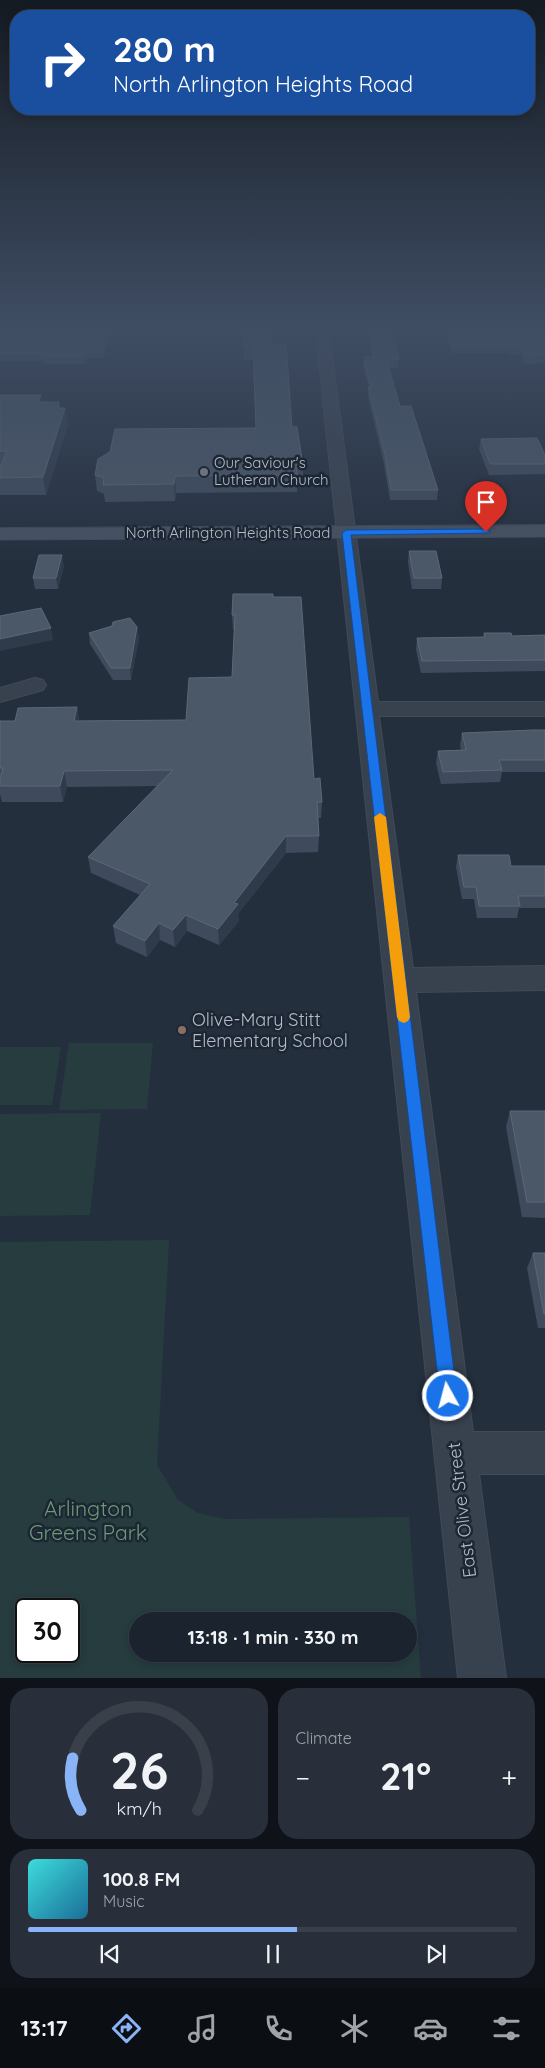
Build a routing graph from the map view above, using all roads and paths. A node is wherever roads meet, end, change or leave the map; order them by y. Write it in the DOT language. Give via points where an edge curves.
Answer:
graph roads {
  1 [pos="331,407"];
  2 [pos="545,531"];
  3 [pos="346,533"];
  4 [pos="0,534"];
  5 [pos="35,685"];
  6 [pos="0,695"];
  7 [pos="367,709"];
  8 [pos="545,709"];
  9 [pos="545,978"];
  10 [pos="399,980"];
  11 [pos="545,1453"];
  12 [pos="455,1454"];
  13 [pos="482,1678"];
  1 -- 3 [label="street, East Olive Street"];
  2 -- 3 [label="main road, North Arlington Heights Road"];
  3 -- 4 [label="main road, North Arlington Heights Road"];
  3 -- 7 [label="street, East Olive Street"];
  5 -- 6 [label="street"];
  7 -- 8 [label="street"];
  7 -- 10 [label="street, East Olive Street"];
  9 -- 10 [label="street"];
  10 -- 12 [label="street, East Olive Street"];
  11 -- 12 [label="street"];
  12 -- 13 [label="street, East Olive Street"];
}
